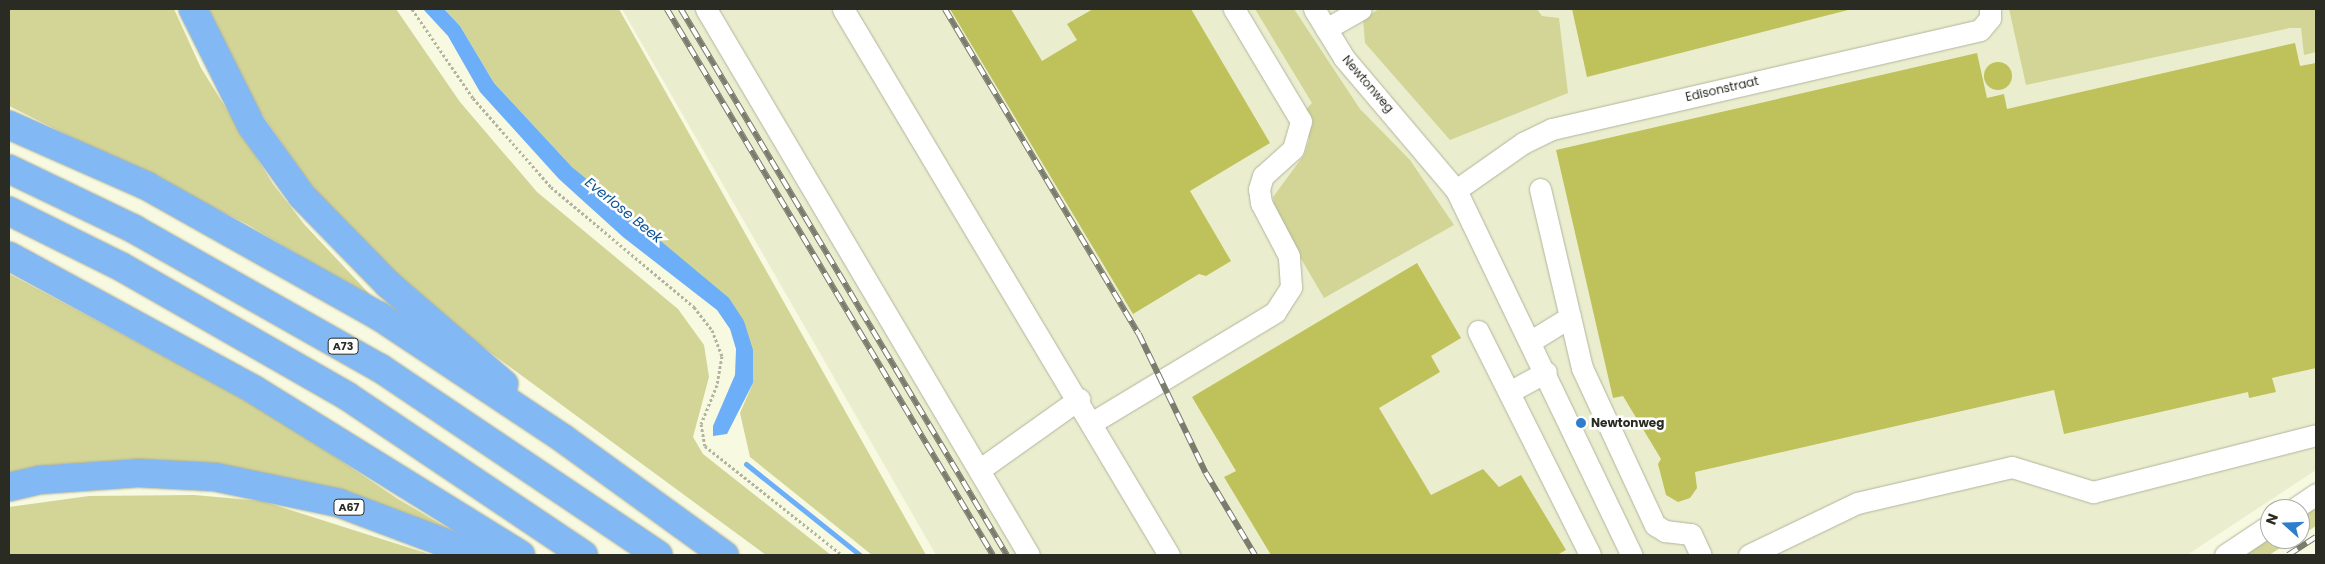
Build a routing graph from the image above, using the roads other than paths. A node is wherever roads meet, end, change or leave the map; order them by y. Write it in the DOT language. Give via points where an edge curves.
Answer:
graph roads {
  1 [pos="192,9"];
  2 [pos="706,9"];
  3 [pos="843,9"];
  4 [pos="1234,9"];
  5 [pos="1314,9"];
  6 [pos="1361,9"];
  7 [pos="1990,9"];
  8 [pos="1326,29"];
  9 [pos="9,125"];
  10 [pos="9,169"];
  11 [pos="1540,189"];
  12 [pos="1456,190"];
  13 [pos="9,211"];
  14 [pos="9,256"];
  15 [pos="1570,318"];
  16 [pos="1478,331"];
  17 [pos="1531,341"];
  18 [pos="1546,372"];
  19 [pos="1509,392"];
  20 [pos="1079,399"];
  21 [pos="1093,422"];
  22 [pos="2316,435"];
  23 [pos="564,439"];
  24 [pos="979,470"];
  25 [pos="9,487"];
  26 [pos="2260,532"];
  27 [pos="477,555"];
  28 [pos="521,555"];
  29 [pos="584,555"];
  30 [pos="658,555"];
  31 [pos="724,555"];
  32 [pos="1029,555"];
  33 [pos="1169,555"];
  34 [pos="1590,555"];
  35 [pos="1632,555"];
  36 [pos="1701,555"];
  37 [pos="1749,555"];
  38 [pos="2224,555"];
  1 -- 23 [label="highway" via="251,125 302,196 388,284"];
  2 -- 24 [label="street"];
  3 -- 20 [label="street"];
  4 -- 21 [label="street" via="1301,121 1293,149 1263,176 1259,189 1261,203 1289,256 1291,288 1275,312"];
  5 -- 8 [label="street, Newtonweg"];
  6 -- 8 [label="street"];
  7 -- 12 [label="street, Edisonstraat" via="1990,18 1980,30 1552,129 1523,143"];
  8 -- 12 [label="street, Newtonweg" via="1344,58"];
  9 -- 23 [label="highway" via="146,186 379,316"];
  10 -- 30 [label="highway, A73" via="151,238 380,368"];
  11 -- 15 [label="street"];
  12 -- 17 [label="street, Newtonweg"];
  13 -- 29 [label="highway" via="144,280 347,396"];
  14 -- 28 [label="highway" via="253,389"];
  15 -- 17 [label="street"];
  15 -- 36 [label="street" via="1582,368 1655,525 1665,531 1690,534"];
  16 -- 19 [label="street"];
  17 -- 18 [label="street, Newtonweg"];
  18 -- 19 [label="street"];
  18 -- 35 [label="street, Newtonweg"];
  19 -- 34 [label="street"];
  20 -- 21 [label="street"];
  20 -- 24 [label="street"];
  21 -- 33 [label="street"];
  22 -- 37 [label="street" via="2093,492 2012,467 1857,503"];
  23 -- 31 [label="highway"];
  24 -- 32 [label="street"];
  25 -- 27 [label="highway, A67" via="39,480 138,473 215,477 339,503"];
  26 -- 38 [label="street"];
}
